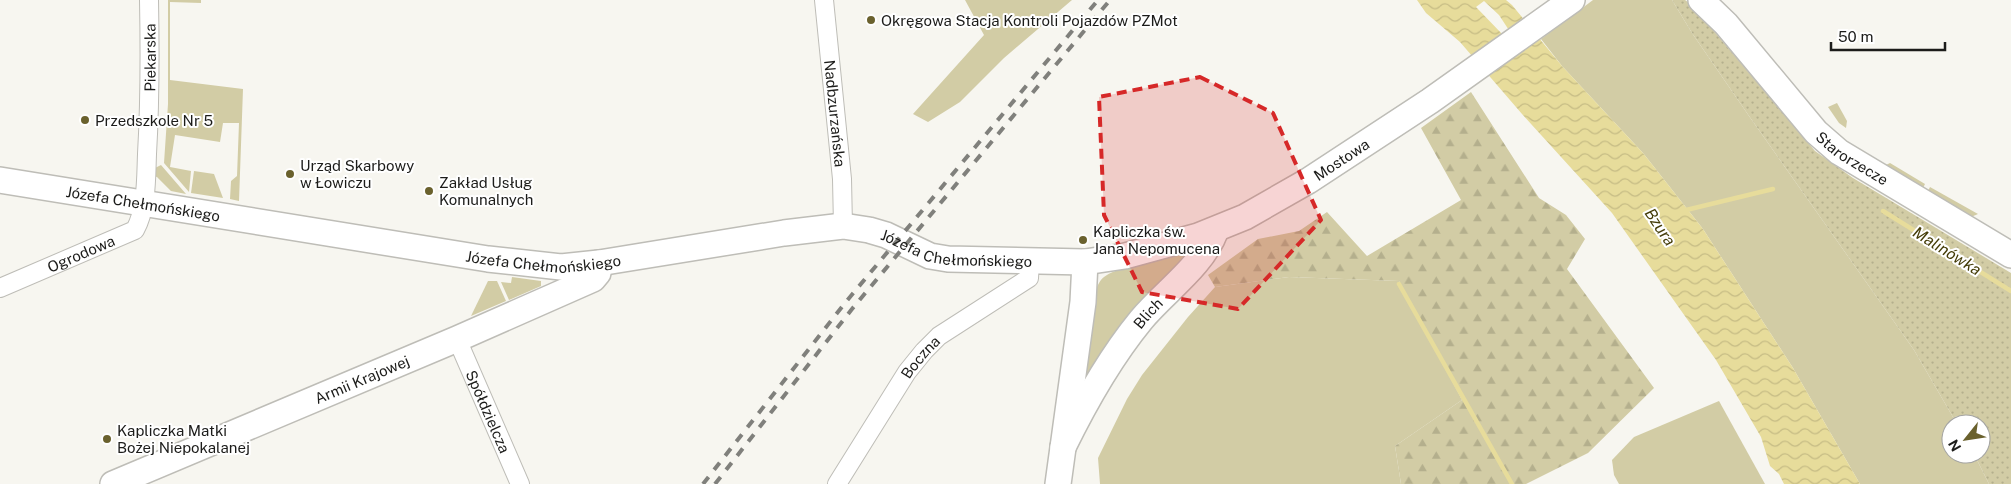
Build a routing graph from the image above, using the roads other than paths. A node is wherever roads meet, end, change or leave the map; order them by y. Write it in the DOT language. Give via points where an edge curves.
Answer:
graph roads {
  1 [pos="149,0"];
  2 [pos="824,0"];
  3 [pos="1572,0"];
  4 [pos="1701,0"];
  5 [pos="1716,0"];
  6 [pos="1725,12"];
  7 [pos="0,180"];
  8 [pos="143,204"];
  9 [pos="843,226"];
  10 [pos="1216,230"];
  11 [pos="2011,255"];
  12 [pos="1030,261"];
  13 [pos="1085,262"];
  14 [pos="599,263"];
  15 [pos="0,288"];
  16 [pos="457,339"];
  17 [pos="1077,401"];
  18 [pos="113,484"];
  19 [pos="520,484"];
  20 [pos="837,484"];
  21 [pos="1058,484"];
  1 -- 8 [label="street, Piekarska" via="150,101"];
  2 -- 9 [label="street, Nadbzurzańska" via="842,179"];
  3 -- 10 [label="street, Mostowa" via="1430,101 1294,189 1245,218"];
  4 -- 6 [label="street, Starorzecze"];
  5 -- 6 [label="street, Starorzecze"];
  6 -- 11 [label="street, Starorzecze" via="1816,132 1839,152"];
  7 -- 8 [label="street, Józefa Chełmońskiego"];
  8 -- 14 [label="street, Józefa Chełmońskiego" via="505,262 561,267"];
  8 -- 15 [label="street, Ogrodowa" via="135,230"];
  9 -- 12 [label="street, Józefa Chełmońskiego" via="886,235 930,256"];
  9 -- 14 [label="street, Józefa Chełmońskiego"];
  10 -- 13 [label="street, Mostowa" via="1125,256"];
  10 -- 17 [label="street, Blich" via="1209,248 1197,263 1130,334"];
  12 -- 13 [label="street, Józefa Chełmońskiego"];
  12 -- 20 [label="street, Boczna" via="1029,278 1020,286 939,336 924,350"];
  13 -- 17 [label="street, Blich"];
  14 -- 16 [label="street, Armii Krajowej" via="598,273 593,279"];
  16 -- 18 [label="street, Armii Krajowej"];
  16 -- 19 [label="street, Spółdzielcza"];
  17 -- 21 [label="street, Blich" via="1063,447"];
}
